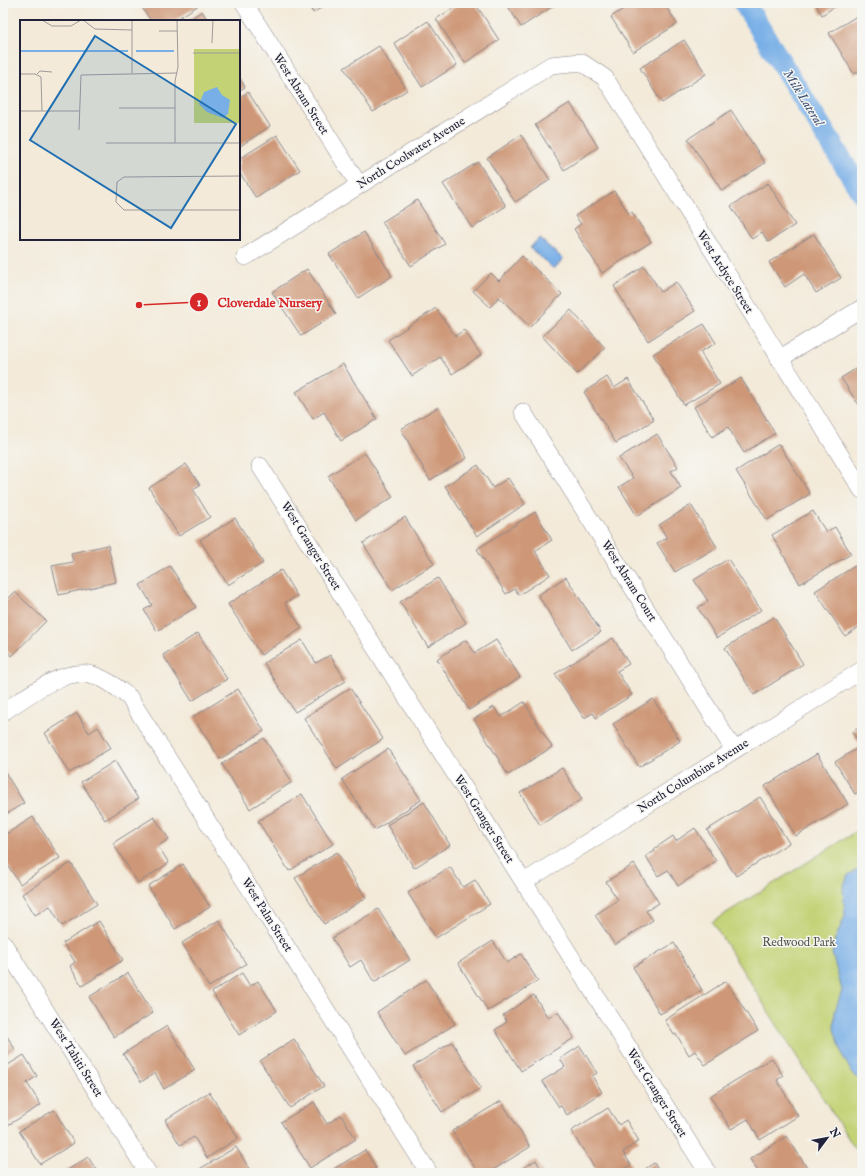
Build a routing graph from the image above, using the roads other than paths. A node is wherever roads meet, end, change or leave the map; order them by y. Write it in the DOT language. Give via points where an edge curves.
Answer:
graph roads {
  1 [pos="244,3"];
  2 [pos="581,62"];
  3 [pos="359,185"];
  4 [pos="245,257"];
  5 [pos="862,308"];
  6 [pos="779,359"];
  7 [pos="523,412"];
  8 [pos="260,466"];
  9 [pos="862,490"];
  10 [pos="862,670"];
  11 [pos="3,712"];
  12 [pos="734,750"];
  13 [pos="524,882"];
  14 [pos="3,943"];
  15 [pos="148,1173"];
  16 [pos="429,1173"];
  17 [pos="708,1173"];
  1 -- 3 [label="street, West Abram Street"];
  2 -- 3 [label="street, North Coolwater Avenue" via="551,66"];
  2 -- 6 [label="street, West Ardyce Street" via="605,78"];
  3 -- 4 [label="street, North Coolwater Avenue"];
  5 -- 6 [label="street"];
  6 -- 9 [label="street, West Ardyce Street"];
  7 -- 12 [label="street, West Abram Court"];
  8 -- 13 [label="street, West Granger Street"];
  10 -- 12 [label="street, North Columbine Avenue"];
  11 -- 16 [label="street, West Palm Street" via="52,681 70,675 89,674 108,682 129,697"];
  12 -- 13 [label="street, North Columbine Avenue"];
  13 -- 17 [label="street, West Granger Street"];
  14 -- 15 [label="street, West Tahiti Street"];
}
